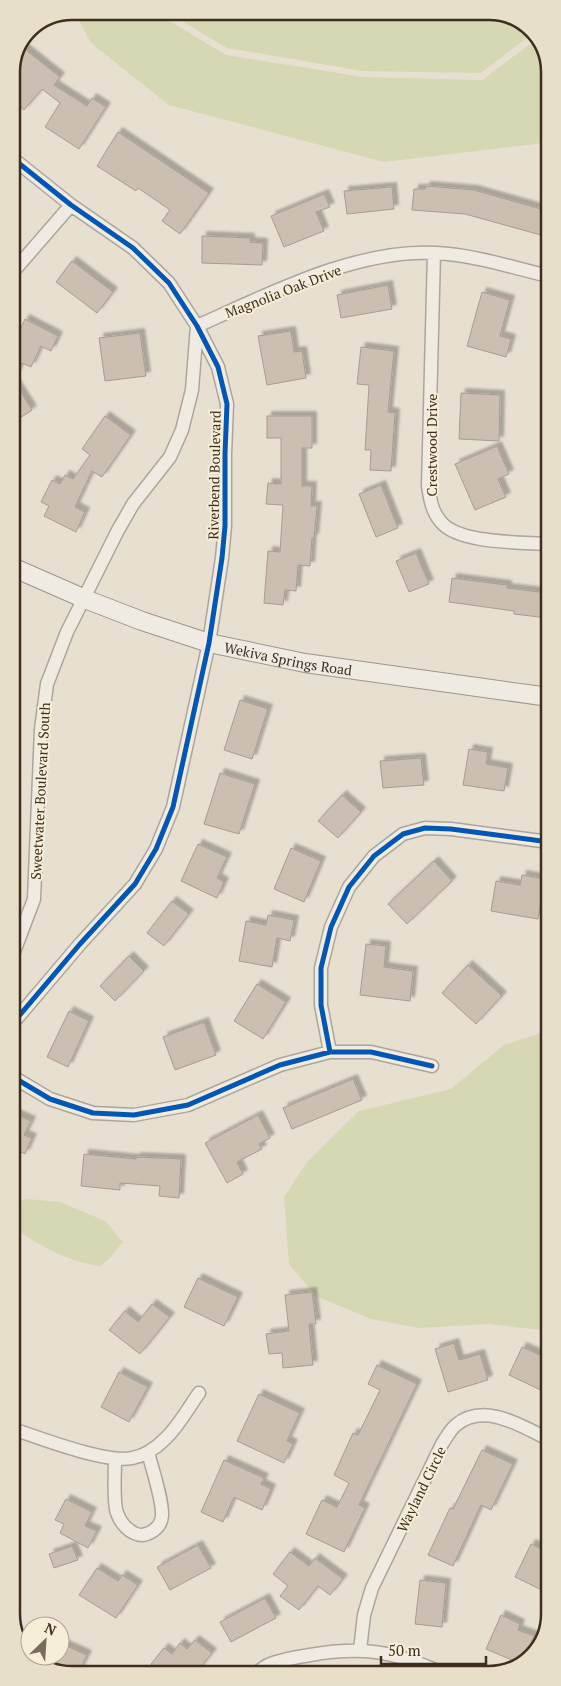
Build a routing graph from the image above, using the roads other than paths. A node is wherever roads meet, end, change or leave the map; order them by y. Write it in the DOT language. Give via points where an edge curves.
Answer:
graph roads {
  1 [pos="20,164"];
  2 [pos="71,205"];
  3 [pos="434,253"];
  4 [pos="20,264"];
  5 [pos="541,274"];
  6 [pos="196,326"];
  7 [pos="541,544"];
  8 [pos="20,571"];
  9 [pos="85,599"];
  10 [pos="209,643"];
  11 [pos="541,696"];
  12 [pos="541,841"];
  13 [pos="20,936"];
  14 [pos="20,1014"];
  15 [pos="330,1052"];
  16 [pos="432,1066"];
  17 [pos="20,1081"];
  18 [pos="199,1393"];
  19 [pos="20,1432"];
  20 [pos="541,1436"];
  21 [pos="148,1452"];
  22 [pos="115,1459"];
  23 [pos="360,1650"];
  24 [pos="267,1666"];
  25 [pos="427,1666"];
  1 -- 2 [label="street, Riverbend Boulevard"];
  2 -- 4 [label="street"];
  2 -- 6 [label="street, Riverbend Boulevard" via="139,254 169,284"];
  3 -- 5 [label="street, Magnolia Oak Drive" via="477,258"];
  3 -- 6 [label="street, Magnolia Oak Drive" via="386,256 346,266 294,284"];
  3 -- 7 [label="street, Crestwood Drive" via="428,486 431,505 441,523 454,532 474,539"];
  6 -- 9 [label="street, Riverbend Boulevard" via="192,390 182,430 170,457 133,504 116,532"];
  6 -- 10 [label="street, Riverbend Boulevard" via="218,367 227,404 226,526"];
  8 -- 9 [label="main road, Wekiva Springs Road"];
  9 -- 10 [label="main road, Wekiva Springs Road"];
  9 -- 13 [label="street, Sweetwater Boulevard South" via="67,632 47,684 41,729 34,899"];
  10 -- 11 [label="main road, Wekiva Springs Road" via="305,663"];
  10 -- 14 [label="street" via="173,807 156,849 135,884"];
  12 -- 15 [label="street" via="426,828 402,834 374,856 346,895 331,927 321,968 321,1004"];
  15 -- 16 [label="street" via="371,1052"];
  15 -- 17 [label="street" via="280,1065 188,1105 134,1115 93,1113 50,1099"];
  18 -- 21 [label="street" via="166,1439"];
  19 -- 22 [label="street"];
  20 -- 23 [label="street, Wayland Circle" via="505,1418 485,1415 471,1417 456,1425 442,1444 372,1588 364,1615"];
  21 -- 22 [label="street" via="131,1459"];
  21 -- 22 [label="street" via="162,1518 148,1535 135,1534 124,1525 116,1511"];
  23 -- 24 [label="street" via="303,1656"];
  23 -- 25 [label="street" via="389,1654"];
}
